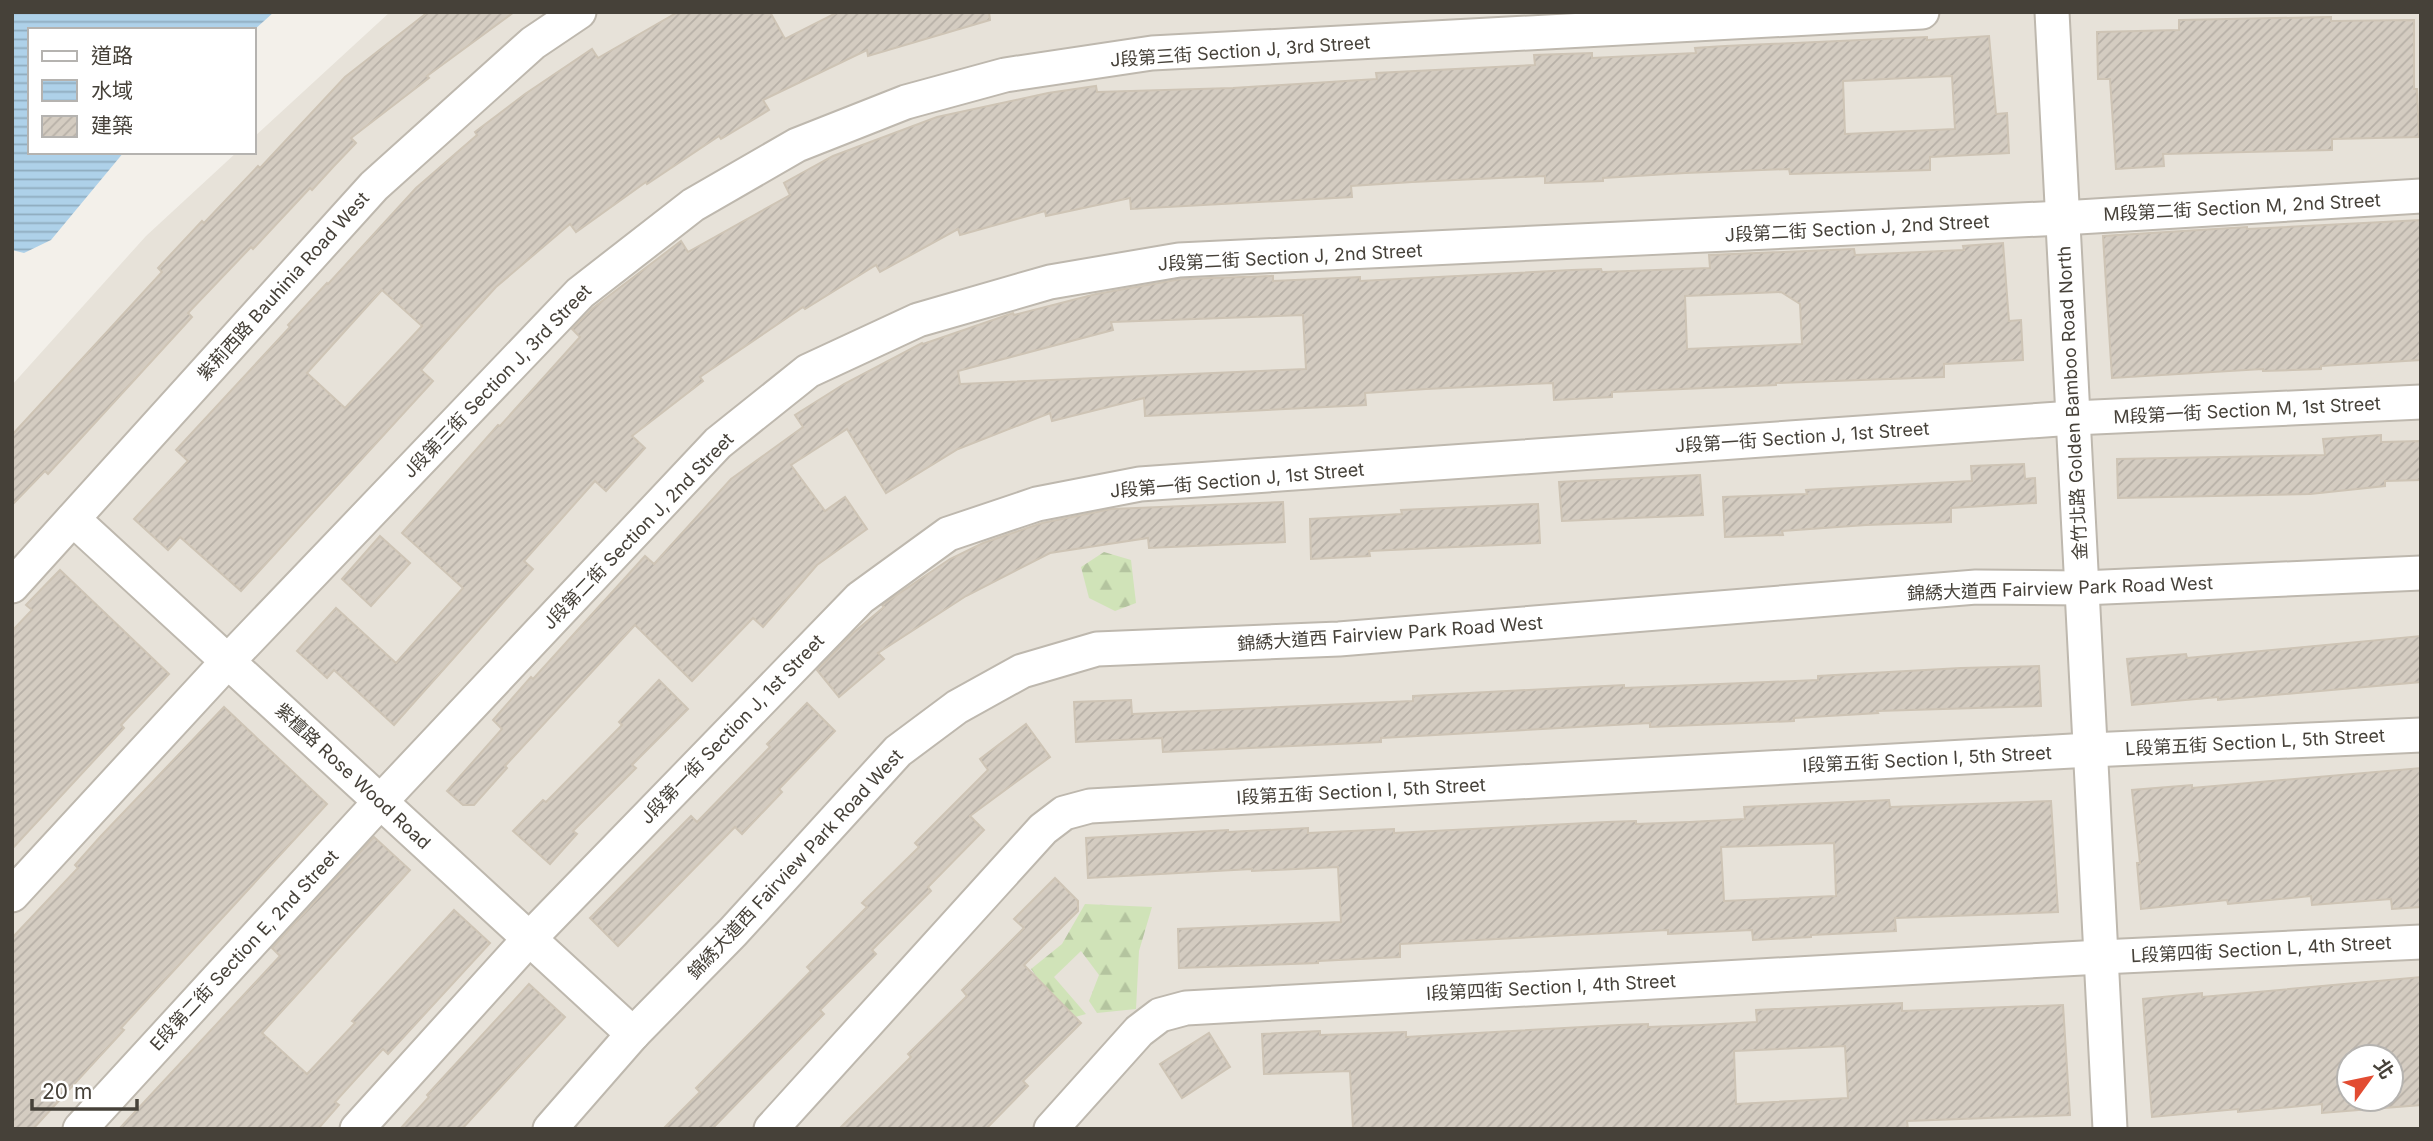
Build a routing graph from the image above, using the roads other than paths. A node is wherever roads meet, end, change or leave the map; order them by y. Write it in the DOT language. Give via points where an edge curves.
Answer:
graph roads {
  1 [pos="579,12"];
  2 [pos="1922,12"];
  3 [pos="2052,12"];
  4 [pos="2421,196"];
  5 [pos="2062,218"];
  6 [pos="2421,402"];
  7 [pos="2073,418"];
  8 [pos="73,519"];
  9 [pos="2421,573"];
  10 [pos="12,586"];
  11 [pos="2082,588"];
  12 [pos="228,662"];
  13 [pos="2421,735"];
  14 [pos="2090,750"];
  15 [pos="380,802"];
  16 [pos="12,895"];
  17 [pos="529,939"];
  18 [pos="2421,942"];
  19 [pos="2101,957"];
  20 [pos="633,1034"];
  21 [pos="80,1129"];
  22 [pos="357,1129"];
  23 [pos="550,1129"];
  24 [pos="771,1129"];
  25 [pos="1051,1129"];
  26 [pos="2110,1129"];
  1 -- 8 [label="street, 紫荊西路 Bauhinia Road West" via="533,43 374,186"];
  2 -- 12 [label="street, J段第三街 Section J, 3rd Street" via="1152,53 1005,75 906,102 797,145 693,205 580,293"];
  3 -- 5 [label="street, 金竹北路 Golden Bamboo Road North"];
  4 -- 5 [label="street, M段第二街 Section M, 2nd Street"];
  5 -- 7 [label="street, 金竹北路 Golden Bamboo Road North"];
  5 -- 15 [label="street, J段第二街 Section J, 2nd Street" via="1179,260 1050,282 918,320 808,371 718,443"];
  6 -- 7 [label="street, M段第一街 Section M, 1st Street"];
  7 -- 11 [label="street, 金竹北路 Golden Bamboo Road North"];
  7 -- 17 [label="street, J段第一街 Section J, 1st Street" via="1140,485 1037,504 948,534 860,598"];
  8 -- 10 [label="street, 紫荊西路 Bauhinia Road West"];
  8 -- 12 [label="street, 紫檀路 Rose Wood Road"];
  9 -- 11 [label="street, 錦綉大道西 Fairview Park Road West"];
  11 -- 14 [label="street, 金竹北路 Golden Bamboo Road North"];
  11 -- 20 [label="street, 錦綉大道西 Fairview Park Road West" via="1976,587 1339,639 1097,649 1023,671 957,707 898,751"];
  12 -- 15 [label="street, 紫檀路 Rose Wood Road"];
  12 -- 16 [label="street, J段第三街 Section J, 3rd Street"];
  13 -- 14 [label="street, L段第五街 Section L, 5th Street"];
  14 -- 19 [label="street, 金竹北路 Golden Bamboo Road North"];
  14 -- 24 [label="street, I段第五街 Section I, 5th Street" via="1090,806 1064,813 1043,828"];
  15 -- 17 [label="street, 紫檀路 Rose Wood Road"];
  15 -- 21 [label="street, E段第二街 Section E, 2nd Street"];
  17 -- 20 [label="street, 紫檀路 Rose Wood Road"];
  17 -- 22 [label="street, J段第一街 Section J, 1st Street"];
  18 -- 19 [label="street, L段第四街 Section L, 4th Street"];
  19 -- 25 [label="street, I段第四街 Section I, 4th Street" via="1186,1008 1160,1015 1139,1031"];
  19 -- 26 [label="street, 金竹北路 Golden Bamboo Road North"];
  20 -- 23 [label="street, 錦綉大道西 Fairview Park Road West"];
}
